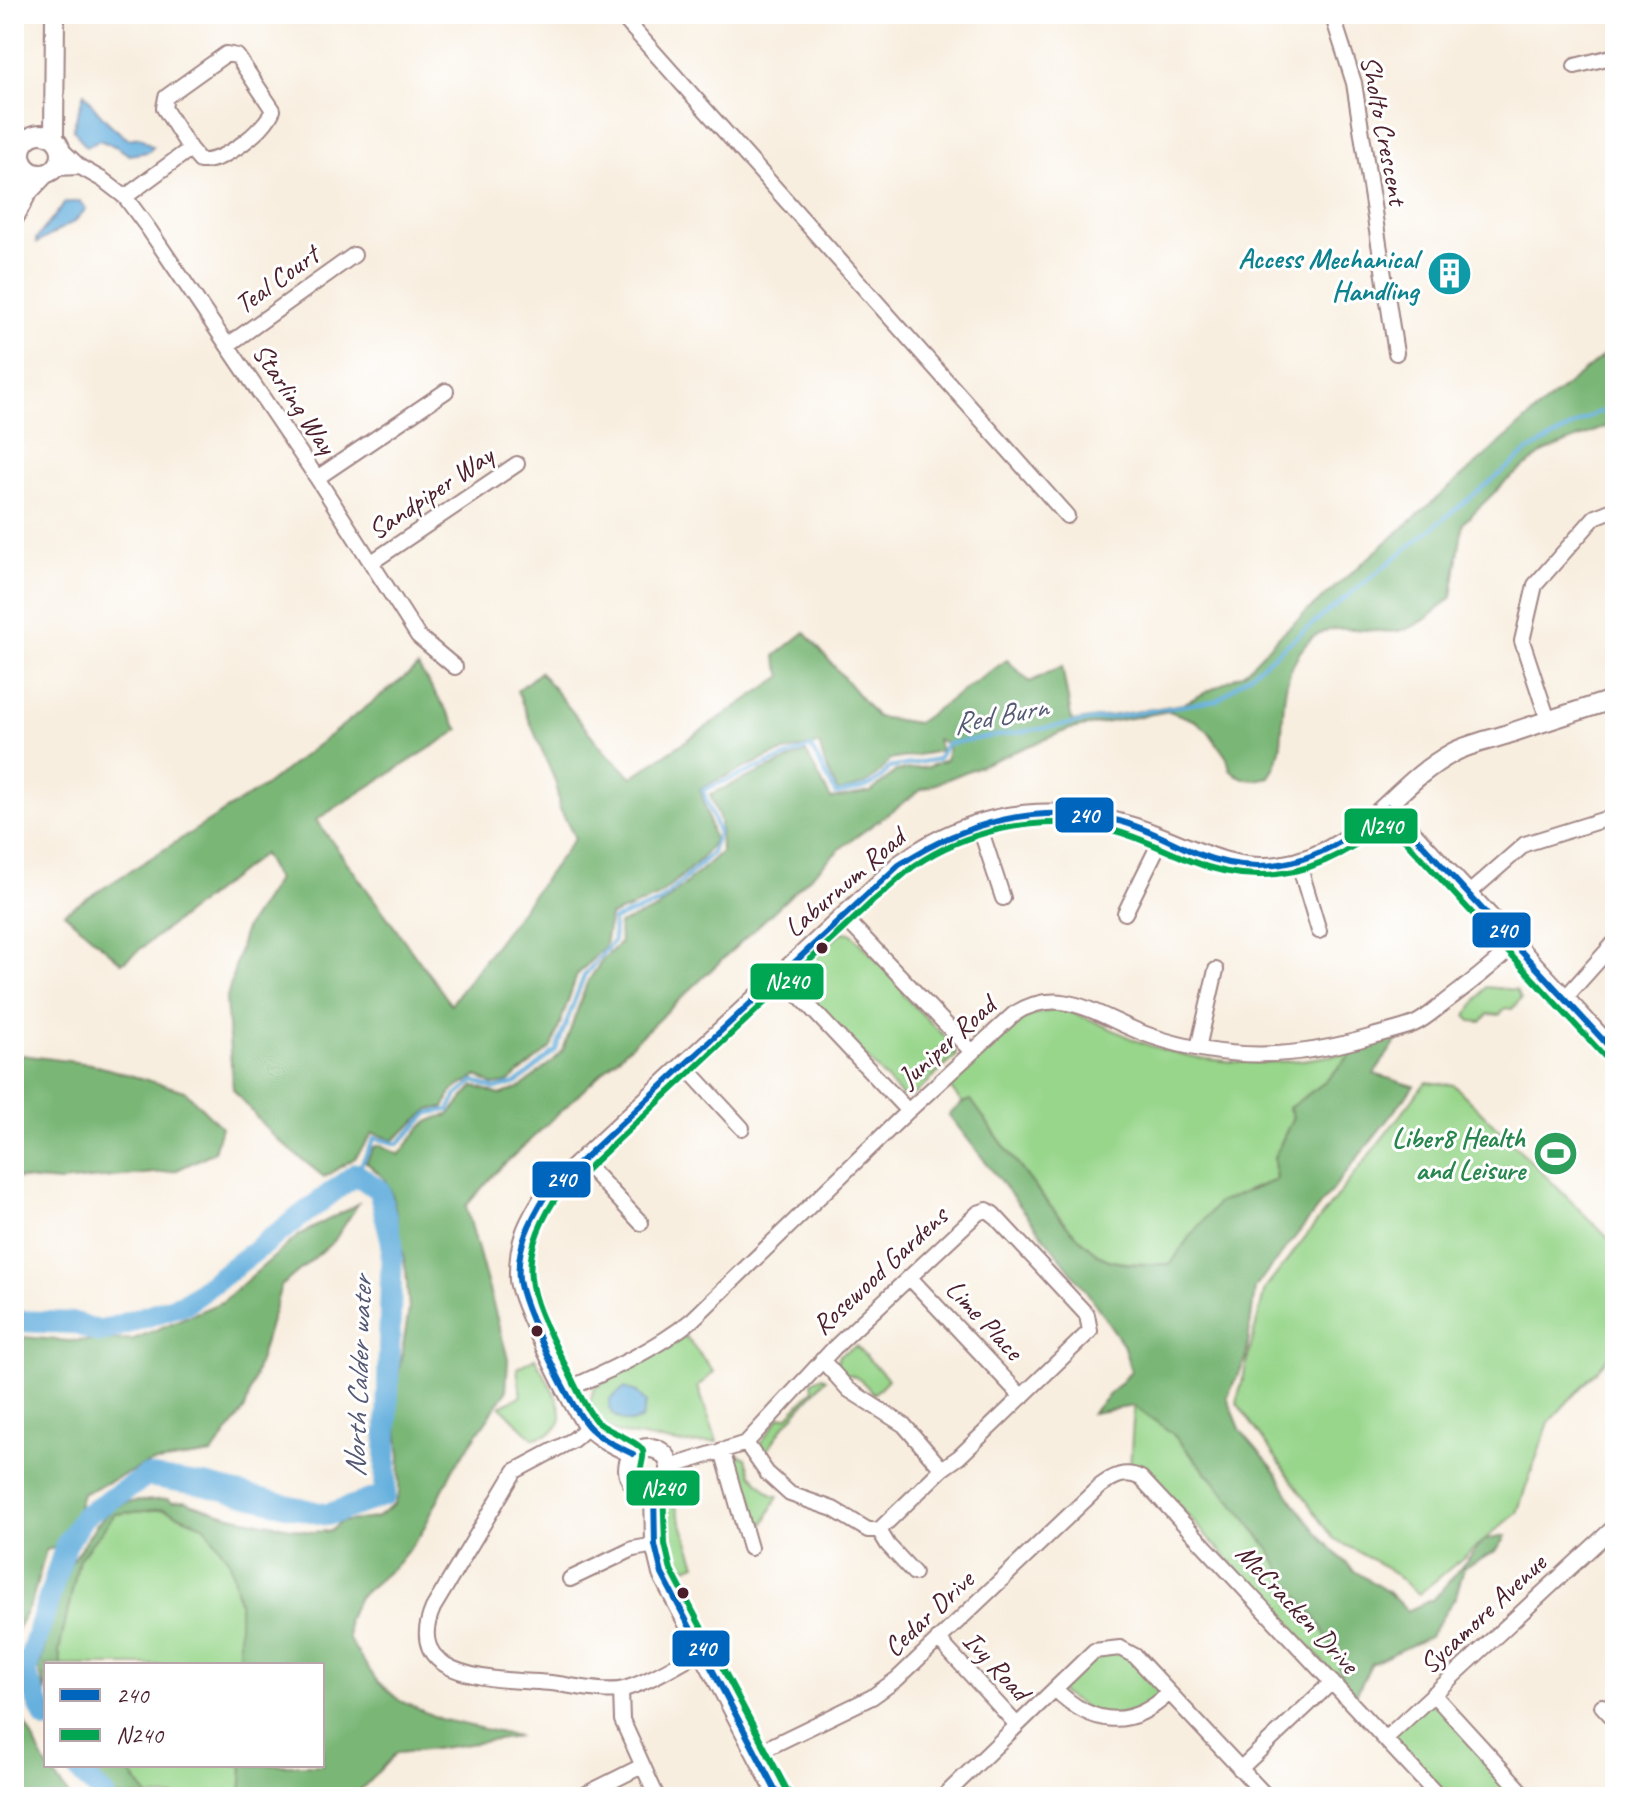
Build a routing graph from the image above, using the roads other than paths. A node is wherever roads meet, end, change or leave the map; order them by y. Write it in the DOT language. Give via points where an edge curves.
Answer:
graph roads {
  1 [pos="55,14"];
  2 [pos="620,14"];
  3 [pos="1332,14"];
  4 [pos="1615,56"];
  5 [pos="1575,66"];
  6 [pos="190,149"];
  7 [pos="47,156"];
  8 [pos="125,197"];
  9 [pos="14,218"];
  10 [pos="354,255"];
  11 [pos="228,345"];
  12 [pos="1396,353"];
  13 [pos="446,391"];
  14 [pos="517,464"];
  15 [pos="317,478"];
  16 [pos="1615,509"];
  17 [pos="1067,516"];
  18 [pos="372,562"];
  19 [pos="455,667"];
  20 [pos="1615,699"];
  21 [pos="1548,720"];
  22 [pos="1388,807"];
  23 [pos="1615,816"];
  24 [pos="979,825"];
  25 [pos="1162,838"];
  26 [pos="1298,861"];
  27 [pos="1468,894"];
  28 [pos="1003,898"];
  29 [pos="1125,913"];
  30 [pos="843,916"];
  31 [pos="1319,931"];
  32 [pos="1615,942"];
  33 [pos="1515,944"];
  34 [pos="1216,970"];
  35 [pos="780,975"];
  36 [pos="1565,998"];
  37 [pos="1198,1048"];
  38 [pos="972,1052"];
  39 [pos="1615,1053"];
  40 [pos="684,1065"];
  41 [pos="908,1111"];
  42 [pos="742,1128"];
  43 [pos="582,1160"];
  44 [pos="641,1223"];
  45 [pos="910,1278"];
  46 [pos="822,1360"];
  47 [pos="568,1389"];
  48 [pos="1022,1397"];
  49 [pos="588,1427"];
  50 [pos="746,1443"];
  51 [pos="722,1450"];
  52 [pos="633,1454"];
  53 [pos="670,1467"];
  54 [pos="942,1469"];
  55 [pos="1111,1479"];
  56 [pos="654,1491"];
  57 [pos="1615,1526"];
  58 [pos="879,1530"];
  59 [pos="655,1545"];
  60 [pos="750,1548"];
  61 [pos="914,1573"];
  62 [pos="570,1579"];
  63 [pos="938,1639"];
  64 [pos="701,1651"];
  65 [pos="1332,1682"];
  66 [pos="1055,1689"];
  67 [pos="621,1690"];
  68 [pos="1169,1693"];
  69 [pos="1433,1694"];
  70 [pos="1602,1706"];
  71 [pos="1615,1720"];
  72 [pos="1017,1725"];
  73 [pos="1385,1739"];
  74 [pos="757,1753"];
  75 [pos="642,1766"];
  76 [pos="1240,1769"];
  77 [pos="580,1797"];
  78 [pos="657,1797"];
  79 [pos="779,1797"];
  80 [pos="943,1797"];
  81 [pos="1267,1797"];
  82 [pos="1439,1797"];
  83 [pos="1527,1797"];
  1 -- 7 [label="street"];
  2 -- 17 [label="street"];
  3 -- 12 [label="street, Sholto Crescent" via="1354,83"];
  4 -- 5 [label="street"];
  6 -- 6 [label="street" via="164,108 166,97 226,54 237,56 273,110 268,122 211,162 200,161"];
  6 -- 8 [label="street"];
  7 -- 8 [label="street, Starling Way" via="80,167"];
  7 -- 9 [label="street"];
  8 -- 11 [label="street, Starling Way"];
  10 -- 11 [label="street, Teal Court"];
  11 -- 15 [label="street, Starling Way"];
  13 -- 15 [label="street"];
  14 -- 18 [label="street, Sandpiper Way"];
  15 -- 18 [label="street, Starling Way"];
  16 -- 21 [label="street" via="1595,517 1535,585 1522,641"];
  18 -- 19 [label="street, Starling Way" via="418,636"];
  20 -- 21 [label="street, Laburnum Road"];
  21 -- 22 [label="street, Laburnum Road" via="1456,751 1429,768"];
  22 -- 26 [label="street, Laburnum Road" via="1325,853"];
  22 -- 27 [label="street"];
  23 -- 27 [label="street" via="1525,844"];
  24 -- 25 [label="street, Laburnum Road" via="1054,812 1123,822"];
  24 -- 28 [label="street"];
  24 -- 30 [label="street, Laburnum Road" via="916,853"];
  25 -- 26 [label="street, Laburnum Road" via="1243,866"];
  25 -- 29 [label="street"];
  26 -- 31 [label="street"];
  27 -- 33 [label="street"];
  30 -- 35 [label="street, Laburnum Road"];
  30 -- 38 [label="street"];
  32 -- 36 [label="street"];
  33 -- 36 [label="street"];
  33 -- 37 [label="street, Juniper Road" via="1417,1023 1294,1054 1244,1056"];
  34 -- 37 [label="street"];
  35 -- 40 [label="street, Laburnum Road"];
  35 -- 41 [label="street"];
  36 -- 39 [label="street"];
  37 -- 38 [label="street, Juniper Road" via="1055,1001 1026,1006"];
  38 -- 41 [label="street, Juniper Road"];
  40 -- 42 [label="street"];
  40 -- 43 [label="street, Laburnum Road"];
  41 -- 47 [label="street, Juniper Road" via="692,1320 614,1368"];
  43 -- 44 [label="street"];
  43 -- 47 [label="street, Laburnum Road" via="547,1193 526,1225 520,1259 519,1284 528,1310"];
  45 -- 46 [label="street, Rosewood Gardens"];
  45 -- 48 [label="street, Lime Place"];
  45 -- 48 [label="street, Rosewood Gardens" via="978,1213 993,1214 1087,1315 1090,1325"];
  46 -- 50 [label="street, Rosewood Gardens"];
  46 -- 54 [label="street" via="849,1390 904,1425"];
  47 -- 49 [label="street, Laburnum Road"];
  48 -- 54 [label="street, Rosewood Gardens"];
  49 -- 52 [label="street"];
  49 -- 67 [label="street" via="515,1471 430,1613 428,1634 437,1657 459,1673"];
  50 -- 51 [label="street"];
  50 -- 58 [label="street" via="790,1494 833,1509 868,1530"];
  51 -- 53 [label="street"];
  51 -- 60 [label="street"];
  52 -- 53 [label="street" via="659,1450"];
  52 -- 56 [label="street" via="629,1477 644,1491"];
  53 -- 56 [label="street" via="667,1480"];
  54 -- 58 [label="street, Rosewood Gardens"];
  55 -- 63 [label="street, Cedar Drive"];
  55 -- 65 [label="street, McCracken Drive" via="1124,1473 1141,1478"];
  56 -- 59 [label="street"];
  57 -- 69 [label="street, Sycamore Avenue"];
  58 -- 61 [label="street"];
  59 -- 62 [label="street" via="633,1549"];
  59 -- 64 [label="street" via="662,1574"];
  63 -- 72 [label="street, Ivy Road"];
  63 -- 74 [label="street, Cedar Drive" via="872,1697"];
  64 -- 67 [label="street"];
  64 -- 74 [label="street"];
  65 -- 73 [label="street, McCracken Drive"];
  65 -- 76 [label="street"];
  66 -- 68 [label="street" via="1080,1710 1102,1718 1130,1718 1153,1709"];
  66 -- 68 [label="street" via="1094,1651 1120,1648 1135,1656"];
  66 -- 72 [label="street"];
  67 -- 75 [label="street" via="622,1720"];
  68 -- 76 [label="street"];
  69 -- 73 [label="street, Sycamore Avenue"];
  69 -- 83 [label="street"];
  70 -- 71 [label="street"];
  72 -- 80 [label="street"];
  73 -- 82 [label="street, McCracken Drive"];
  74 -- 79 [label="street"];
  75 -- 77 [label="street"];
  75 -- 78 [label="street"];
  76 -- 81 [label="street"];
}
